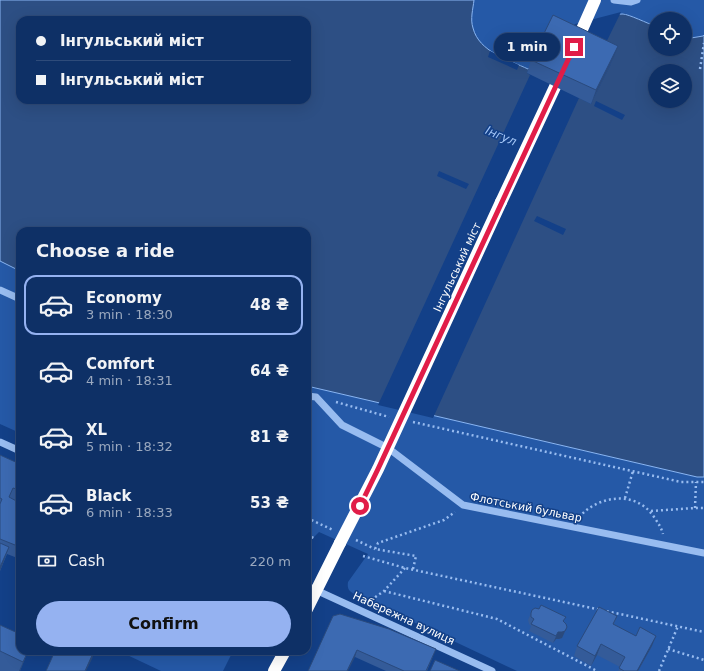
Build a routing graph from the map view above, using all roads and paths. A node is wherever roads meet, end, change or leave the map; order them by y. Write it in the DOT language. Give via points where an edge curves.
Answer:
graph roads {
  1 [pos="596,0"];
  2 [pos="614,0"];
  3 [pos="637,0"];
  4 [pos="704,43"];
  5 [pos="571,52"];
  6 [pos="566,63"];
  7 [pos="700,69"];
  8 [pos="0,290"];
  9 [pos="16,297"];
  10 [pos="311,396"];
  11 [pos="316,397"];
  12 [pos="389,417"];
  13 [pos="412,422"];
  14 [pos="0,442"];
  15 [pos="16,449"];
  16 [pos="633,471"];
  17 [pos="696,482"];
  18 [pos="704,482"];
  19 [pos="625,498"];
  20 [pos="695,508"];
  21 [pos="704,508"];
  22 [pos="650,511"];
  23 [pos="444,520"];
  24 [pos="570,527"];
  25 [pos="311,536"];
  26 [pos="316,538"];
  27 [pos="665,546"];
  28 [pos="704,554"];
  29 [pos="363,556"];
  30 [pos="405,568"];
  31 [pos="413,569"];
  32 [pos="312,588"];
  33 [pos="384,591"];
  34 [pos="371,600"];
  35 [pos="678,626"];
  36 [pos="704,632"];
  37 [pos="668,649"];
  38 [pos="283,655"];
  39 [pos="704,660"];
  40 [pos="274,671"];
  41 [pos="492,671"];
  42 [pos="597,671"];
  43 [pos="659,671"];
  1 -- 5 [label="highway"];
  2 -- 3 [label="street"];
  4 -- 7 [label="path"];
  6 -- 32 [label="highway, Інгульський міст, bridge" via="378,469 340,543"];
  8 -- 9 [label="street"];
  10 -- 11 [label="street"];
  11 -- 12 [label="path"];
  11 -- 24 [label="street, Флотський бульвар" via="342,425 388,448 463,505"];
  13 -- 16 [label="path"];
  14 -- 15 [label="street"];
  16 -- 17 [label="path" via="681,482"];
  16 -- 19 [label="path"];
  17 -- 18 [label="path"];
  17 -- 20 [label="path"];
  19 -- 22 [label="path" via="641,504"];
  19 -- 24 [label="path" via="597,502 585,510"];
  20 -- 21 [label="path"];
  20 -- 22 [label="path"];
  22 -- 27 [label="path" via="662,528"];
  23 -- 31 [label="path" via="378,543 375,549 416,556"];
  24 -- 27 [label="street, Флотський бульвар"];
  25 -- 26 [label="path"];
  27 -- 28 [label="street, Флотський бульвар"];
  29 -- 30 [label="path"];
  30 -- 31 [label="path"];
  30 -- 33 [label="path"];
  31 -- 35 [label="path"];
  32 -- 41 [label="street, Набережна вулиця"];
  33 -- 34 [label="path"];
  33 -- 42 [label="path" via="497,619"];
  35 -- 36 [label="path"];
  35 -- 37 [label="path"];
  37 -- 39 [label="path"];
  37 -- 43 [label="path"];
  38 -- 40 [label="highway"];
}
